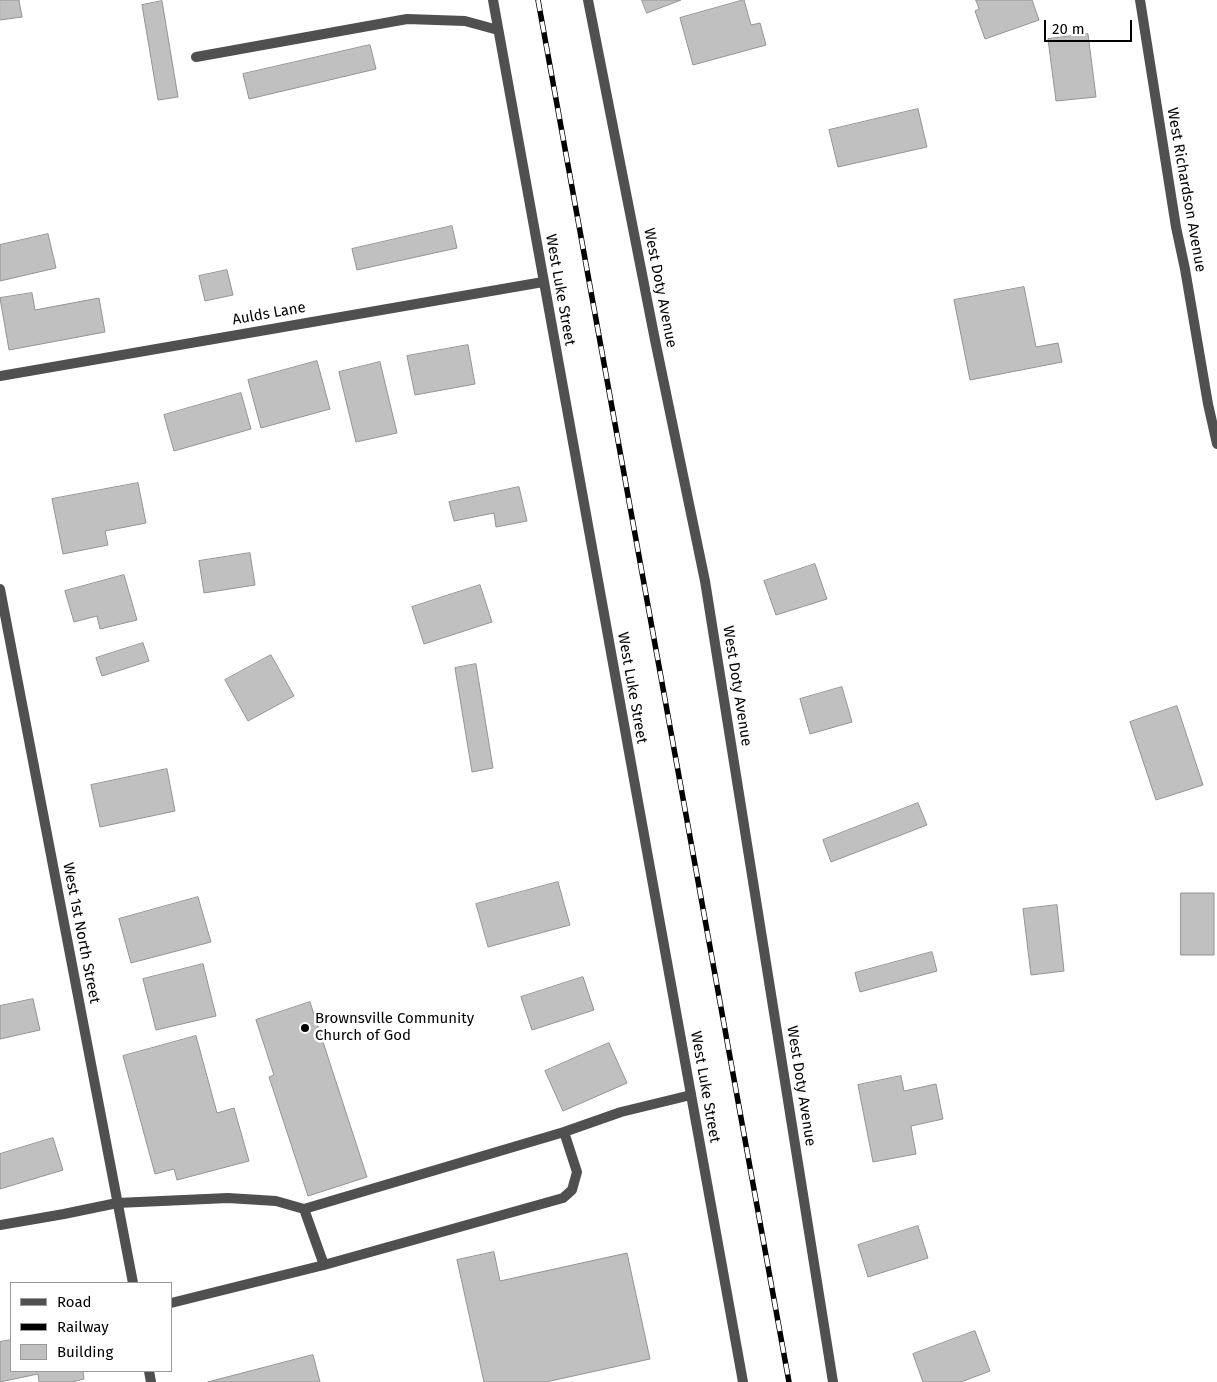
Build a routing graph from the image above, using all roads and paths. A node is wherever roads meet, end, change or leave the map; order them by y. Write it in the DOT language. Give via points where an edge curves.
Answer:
graph roads {
  1 [pos="493,0"];
  2 [pos="588,0"];
  3 [pos="1140,0"];
  4 [pos="498,30"];
  5 [pos="196,57"];
  6 [pos="544,282"];
  7 [pos="0,376"];
  8 [pos="1212,403"];
  9 [pos="1217,444"];
  10 [pos="0,588"];
  11 [pos="691,1094"];
  12 [pos="564,1132"];
  13 [pos="117,1203"];
  14 [pos="304,1209"];
  15 [pos="0,1225"];
  16 [pos="324,1265"];
  17 [pos="132,1282"];
  18 [pos="172,1303"];
  19 [pos="743,1382"];
  20 [pos="833,1382"];
  1 -- 4 [label="street, West Luke Street"];
  2 -- 20 [label="street, West Doty Avenue" via="705,581"];
  3 -- 8 [label="street, West Richardson Avenue" via="1176,227"];
  4 -- 5 [label="street" via="465,22 407,19"];
  4 -- 6 [label="street, West Luke Street"];
  6 -- 7 [label="street, Aulds Lane"];
  6 -- 11 [label="street, West Luke Street"];
  8 -- 9 [label="street, West Richardson Avenue"];
  10 -- 13 [label="street, West 1st North Street"];
  11 -- 12 [label="street" via="621,1112"];
  11 -- 19 [label="street, West Luke Street"];
  12 -- 14 [label="street"];
  12 -- 16 [label="street" via="577,1172 572,1190 563,1198"];
  13 -- 14 [label="street" via="228,1198 276,1201"];
  13 -- 15 [label="street"];
  13 -- 17 [label="street, West 1st North Street"];
  14 -- 16 [label="street"];
  16 -- 18 [label="street"];
}
